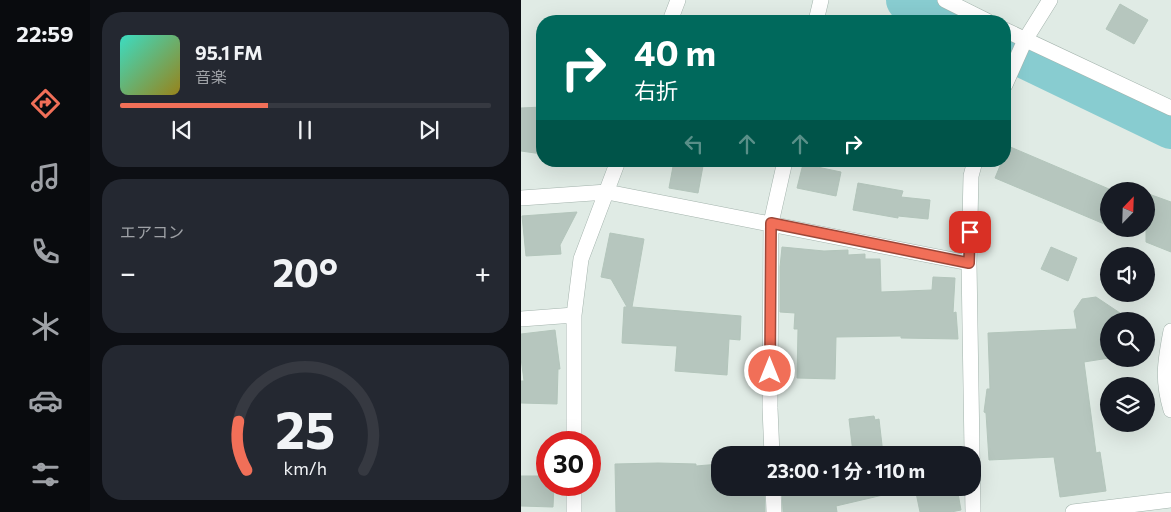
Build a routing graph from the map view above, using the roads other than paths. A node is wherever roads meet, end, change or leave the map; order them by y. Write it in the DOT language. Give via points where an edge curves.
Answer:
graph roads {
  1 [pos="678,0"];
  2 [pos="821,0"];
  3 [pos="945,0"];
  4 [pos="1049,0"];
  5 [pos="672,15"];
  6 [pos="817,15"];
  7 [pos="975,15"];
  8 [pos="1011,37"];
  9 [pos="1021,49"];
  10 [pos="1011,72"];
  11 [pos="1171,108"];
  12 [pos="616,167"];
  13 [pos="784,167"];
  14 [pos="973,167"];
  15 [pos="607,192"];
  16 [pos="521,198"];
  17 [pos="771,223"];
  18 [pos="969,263"];
  19 [pos="574,315"];
  20 [pos="521,318"];
  21 [pos="1171,331"];
  22 [pos="1171,410"];
  23 [pos="574,431"];
  24 [pos="772,446"];
  25 [pos="574,496"];
  26 [pos="773,496"];
  27 [pos="1171,500"];
  28 [pos="574,512"];
  29 [pos="774,512"];
  30 [pos="973,512"];
  31 [pos="1073,512"];
  1 -- 5 [label="street"];
  2 -- 6 [label="street"];
  3 -- 7 [label="street"];
  4 -- 9 [label="street"];
  8 -- 9 [label="street"];
  9 -- 10 [label="street"];
  9 -- 11 [label="street"];
  12 -- 15 [label="street"];
  13 -- 17 [label="street"];
  14 -- 18 [label="street"];
  15 -- 16 [label="street"];
  15 -- 17 [label="street"];
  15 -- 19 [label="street" via="581,259"];
  17 -- 18 [label="street"];
  17 -- 24 [label="street"];
  18 -- 30 [label="street"];
  19 -- 20 [label="street"];
  19 -- 23 [label="street"];
  21 -- 22 [label="street" via="1164,364"];
  25 -- 28 [label="street"];
  26 -- 29 [label="street"];
  27 -- 31 [label="street"];
}
